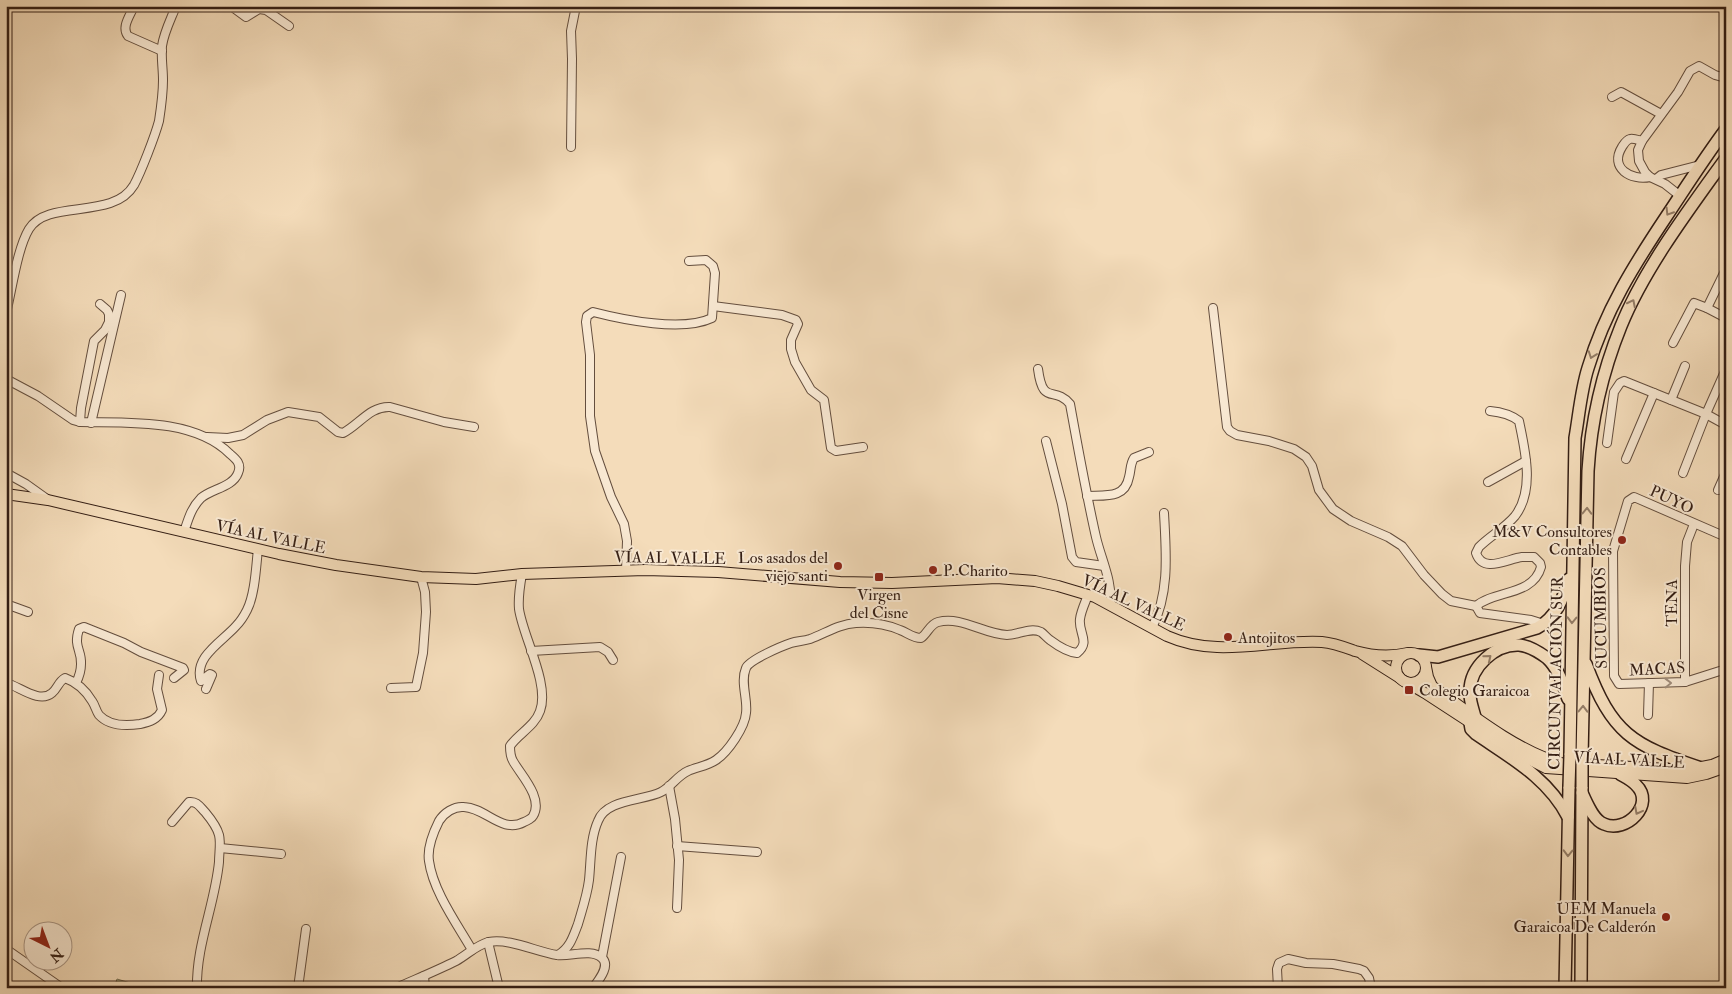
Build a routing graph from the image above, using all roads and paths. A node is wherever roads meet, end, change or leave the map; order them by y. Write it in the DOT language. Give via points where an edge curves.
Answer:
graph roads {
  1 [pos="134,6"];
  2 [pos="176,6"];
  3 [pos="231,6"];
  4 [pos="576,6"];
  5 [pos="289,26"];
  6 [pos="162,51"];
  7 [pos="1722,76"];
  8 [pos="1612,97"];
  9 [pos="1661,114"];
  10 [pos="1726,128"];
  11 [pos="1642,141"];
  12 [pos="571,147"];
  13 [pos="1726,158"];
  14 [pos="1700,165"];
  15 [pos="1677,172"];
  16 [pos="1653,178"];
  17 [pos="1670,188"];
  18 [pos="1680,196"];
  19 [pos="689,261"];
  20 [pos="1726,269"];
  21 [pos="121,294"];
  22 [pos="100,304"];
  23 [pos="713,306"];
  24 [pos="1213,308"];
  25 [pos="1707,308"];
  26 [pos="6,313"];
  27 [pos="1726,318"];
  28 [pos="1673,343"];
  29 [pos="1686,366"];
  30 [pos="1038,369"];
  31 [pos="1726,370"];
  32 [pos="6,379"];
  33 [pos="1654,393"];
  34 [pos="1671,400"];
  35 [pos="1490,411"];
  36 [pos="1706,414"];
  37 [pos="80,422"];
  38 [pos="91,422"];
  39 [pos="1726,425"];
  40 [pos="474,427"];
  41 [pos="205,437"];
  42 [pos="1046,441"];
  43 [pos="1607,443"];
  44 [pos="863,447"];
  45 [pos="1149,452"];
  46 [pos="1626,459"];
  47 [pos="1526,461"];
  48 [pos="1726,472"];
  49 [pos="6,473"];
  50 [pos="1683,473"];
  51 [pos="1488,482"];
  52 [pos="1718,490"];
  53 [pos="6,494"];
  54 [pos="1087,496"];
  55 [pos="1634,497"];
  56 [pos="48,500"];
  57 [pos="1164,513"];
  58 [pos="1694,524"];
  59 [pos="184,532"];
  60 [pos="1726,537"];
  61 [pos="258,549"];
  62 [pos="1104,566"];
  63 [pos="1573,568"];
  64 [pos="626,571"];
  65 [pos="522,574"];
  66 [pos="421,578"];
  67 [pos="1088,595"];
  68 [pos="6,604"];
  69 [pos="1110,605"];
  70 [pos="1476,606"];
  71 [pos="28,612"];
  72 [pos="1544,624"];
  73 [pos="1152,628"];
  74 [pos="532,651"];
  75 [pos="1357,651"];
  76 [pos="1413,654"];
  77 [pos="1584,658"];
  78 [pos="612,660"];
  79 [pos="1426,667"];
  80 [pos="1726,669"];
  81 [pos="159,674"];
  82 [pos="174,678"];
  83 [pos="1402,679"];
  84 [pos="1685,682"];
  85 [pos="6,683"];
  86 [pos="76,683"];
  87 [pos="1649,683"];
  88 [pos="1619,684"];
  89 [pos="391,688"];
  90 [pos="206,689"];
  91 [pos="1571,707"];
  92 [pos="1648,715"];
  93 [pos="1473,720"];
  94 [pos="1726,759"];
  95 [pos="1726,767"];
  96 [pos="1701,768"];
  97 [pos="1620,774"];
  98 [pos="669,786"];
  99 [pos="1582,790"];
  100 [pos="1569,819"];
  101 [pos="172,822"];
  102 [pos="678,846"];
  103 [pos="220,848"];
  104 [pos="757,852"];
  105 [pos="281,854"];
  106 [pos="621,857"];
  107 [pos="677,908"];
  108 [pos="306,929"];
  109 [pos="488,942"];
  110 [pos="6,949"];
  111 [pos="472,950"];
  112 [pos="558,955"];
  113 [pos="602,958"];
  114 [pos="424,976"];
  115 [pos="46,977"];
  116 [pos="50,988"];
  117 [pos="62,988"];
  118 [pos="197,988"];
  119 [pos="298,988"];
  120 [pos="396,988"];
  121 [pos="426,988"];
  122 [pos="499,988"];
  123 [pos="593,988"];
  124 [pos="1278,988"];
  125 [pos="1372,988"];
  126 [pos="1565,988"];
  127 [pos="1581,988"];
  1 -- 6 [label="street" via="126,33"];
  2 -- 6 [label="street"];
  3 -- 5 [label="street" via="246,17 259,9 266,10"];
  4 -- 12 [label="street" via="571,31"];
  6 -- 26 [label="street" via="163,83 158,122 134,184 119,200 36,221 29,229"];
  7 -- 9 [label="street" via="1695,67"];
  8 -- 9 [label="street" via="1621,92"];
  9 -- 11 [label="street"];
  10 -- 14 [label="highway, CIRCUNVALACIÓN SUR"];
  11 -- 16 [label="street" via="1637,156"];
  11 -- 16 [label="street" via="1626,141 1619,151 1618,162 1632,177"];
  77 -- 13 [label="highway, CIRCUNVALACIÓN SUR, one-way" via="1588,471 1592,431 1604,374 1621,326 1643,282"];
  14 -- 15 [label="street"];
  14 -- 18 [label="highway, CIRCUNVALACIÓN SUR"];
  15 -- 16 [label="street"];
  15 -- 17 [label="street"];
  16 -- 17 [label="street"];
  17 -- 18 [label="street"];
  18 -- 63 [label="highway, CIRCUNVALACIÓN SUR, one-way" via="1653,235 1609,312 1588,368 1575,438"];
  19 -- 23 [label="street" via="706,260 713,266"];
  20 -- 25 [label="street"];
  21 -- 38 [label="street"];
  22 -- 37 [label="street" via="107,310 109,322 94,341"];
  23 -- 44 [label="street" via="782,315 796,320 798,324 791,340 793,355 812,390 824,400 831,448 836,451"];
  23 -- 64 [label="street" via="712,318 688,324 637,321 593,312 587,316 591,425 598,460 624,524"];
  24 -- 70 [label="street" via="1230,431 1294,449 1312,466 1319,490 1333,509 1402,546 1433,586 1451,601"];
  25 -- 27 [label="street"];
  25 -- 28 [label="street" via="1694,303"];
  29 -- 34 [label="street"];
  30 -- 54 [label="street" via="1043,389 1070,404"];
  31 -- 36 [label="street"];
  32 -- 37 [label="street"];
  33 -- 34 [label="street"];
  33 -- 43 [label="street" via="1624,381 1620,383 1614,392"];
  33 -- 46 [label="street"];
  34 -- 36 [label="street"];
  35 -- 47 [label="street" via="1503,412 1519,421"];
  36 -- 39 [label="street"];
  36 -- 50 [label="street"];
  37 -- 38 [label="street"];
  38 -- 41 [label="street" via="156,424"];
  40 -- 41 [label="street" via="383,406 343,433 319,417 288,412 243,435"];
  41 -- 59 [label="street" via="226,450 240,467 238,475 229,483 201,498 191,511"];
  42 -- 62 [label="street" via="1072,558 1076,562"];
  45 -- 54 [label="street" via="1134,458 1128,484 1121,492"];
  47 -- 51 [label="street"];
  47 -- 70 [label="street" via="1521,505 1515,515 1479,546 1476,553 1483,563 1494,564 1534,557 1540,563 1540,572 1520,589 1483,600"];
  48 -- 52 [label="street"];
  49 -- 56 [label="street"];
  53 -- 56 [label="main road, VÍA AL VALLE"];
  54 -- 62 [label="street"];
  55 -- 58 [label="street, PUYO"];
  55 -- 88 [label="street, SUCUMBIOS" via="1628,501 1613,550 1614,676"];
  56 -- 59 [label="main road, VÍA AL VALLE"];
  57 -- 73 [label="street" via="1164,593"];
  58 -- 60 [label="street, PUYO"];
  58 -- 84 [label="street, TENA" via="1687,542 1685,566"];
  59 -- 61 [label="main road, VÍA AL VALLE"];
  61 -- 66 [label="main road, VÍA AL VALLE"];
  61 -- 90 [label="street" via="248,607 236,626 201,664 201,681 212,675"];
  62 -- 69 [label="street" via="1111,595"];
  63 -- 72 [label="highway" via="1558,608"];
  63 -- 91 [label="highway, CIRCUNVALACIÓN SUR, one-way"];
  64 -- 65 [label="main road, VÍA AL VALLE"];
  64 -- 67 [label="main road, VÍA AL VALLE" via="718,572 892,583 1014,579"];
  65 -- 66 [label="main road, VÍA AL VALLE" via="476,579"];
  65 -- 74 [label="street" via="519,610"];
  66 -- 89 [label="street" via="426,612 416,687"];
  67 -- 69 [label="main road, VÍA AL VALLE"];
  67 -- 98 [label="street" via="1080,618 1084,644 1077,654 1041,632 1031,630 1006,635 949,621 932,625 921,638 884,625 853,623 781,647 746,667 744,723 725,752 714,761 682,775"];
  68 -- 71 [label="street"];
  69 -- 73 [label="main road, VÍA AL VALLE"];
  70 -- 72 [label="street" via="1480,612"];
  72 -- 76 [label="highway" via="1438,657"];
  73 -- 75 [label="main road, VÍA AL VALLE" via="1177,640 1222,648 1308,642"];
  74 -- 78 [label="street" via="600,647"];
  74 -- 111 [label="street" via="540,683 540,710 510,746 513,761 533,793 533,816 516,826 496,821 476,809 462,807 450,810 441,818 430,843 428,860 432,876"];
  75 -- 76 [label="main road" via="1382,656"];
  75 -- 83 [label="main road, VÍA AL VALLE"];
  76 -- 79 [label="main road" via="1424,660"];
  76 -- 83 [label="main road" via="1401,657 1397,663"];
  77 -- 96 [label="highway" via="1598,696 1615,722 1644,746"];
  99 -- 77 [label="highway, CIRCUNVALACIÓN SUR, one-way, bridge"];
  79 -- 83 [label="main road" via="1421,679 1413,682"];
  79 -- 93 [label="main road, VÍA AL VALLE" via="1432,686"];
  80 -- 84 [label="street, MACAS"];
  81 -- 86 [label="street" via="156,689 162,710 160,715 127,725 106,720"];
  82 -- 86 [label="street" via="183,668 84,627 79,629 77,636 82,663"];
  83 -- 93 [label="main road, VÍA AL VALLE"];
  87 -- 84 [label="street, MACAS, one-way"];
  85 -- 86 [label="street" via="46,696 65,678"];
  87 -- 88 [label="street, MACAS"];
  87 -- 92 [label="street"];
  93 -- 91 [label="highway, one-way" via="1470,690 1477,668 1495,652 1512,646 1526,646 1548,659 1559,674"];
  91 -- 100 [label="highway, CIRCUNVALACIÓN SUR, bridge"];
  93 -- 96 [label="main road, VÍA AL VALLE" via="1529,751 1560,763 1686,770"];
  93 -- 97 [label="main road, VÍA AL VALLE" via="1517,753 1546,768"];
  93 -- 100 [label="highway" via="1471,729 1545,785"];
  94 -- 96 [label="main road, VÍA AL VALLE"];
  95 -- 97 [label="main road, VÍA AL VALLE" via="1687,778"];
  97 -- 99 [label="highway, one-way" via="1637,785 1642,794 1640,810 1626,824 1614,827 1603,824 1596,818"];
  98 -- 102 [label="street"];
  98 -- 112 [label="street" via="661,792 608,808 598,819 585,904 570,945"];
  99 -- 127 [label="highway, CIRCUNVALACIÓN SUR"];
  100 -- 126 [label="highway, CIRCUNVALACIÓN SUR, one-way"];
  101 -- 103 [label="street" via="190,802 196,802 219,834"];
  102 -- 104 [label="street"];
  102 -- 107 [label="street"];
  103 -- 105 [label="street"];
  103 -- 118 [label="street" via="217,877 198,960"];
  106 -- 113 [label="street"];
  108 -- 119 [label="street"];
  109 -- 111 [label="street"];
  109 -- 112 [label="street" via="509,943"];
  109 -- 122 [label="street"];
  110 -- 115 [label="street"];
  111 -- 114 [label="street" via="459,960"];
  112 -- 113 [label="street" via="591,953"];
  113 -- 123 [label="street" via="605,968"];
  114 -- 120 [label="street"];
  114 -- 121 [label="street"];
  115 -- 116 [label="street"];
  115 -- 117 [label="street"];
  124 -- 125 [label="street" via="1279,963 1288,959 1359,968 1369,978"];
}
